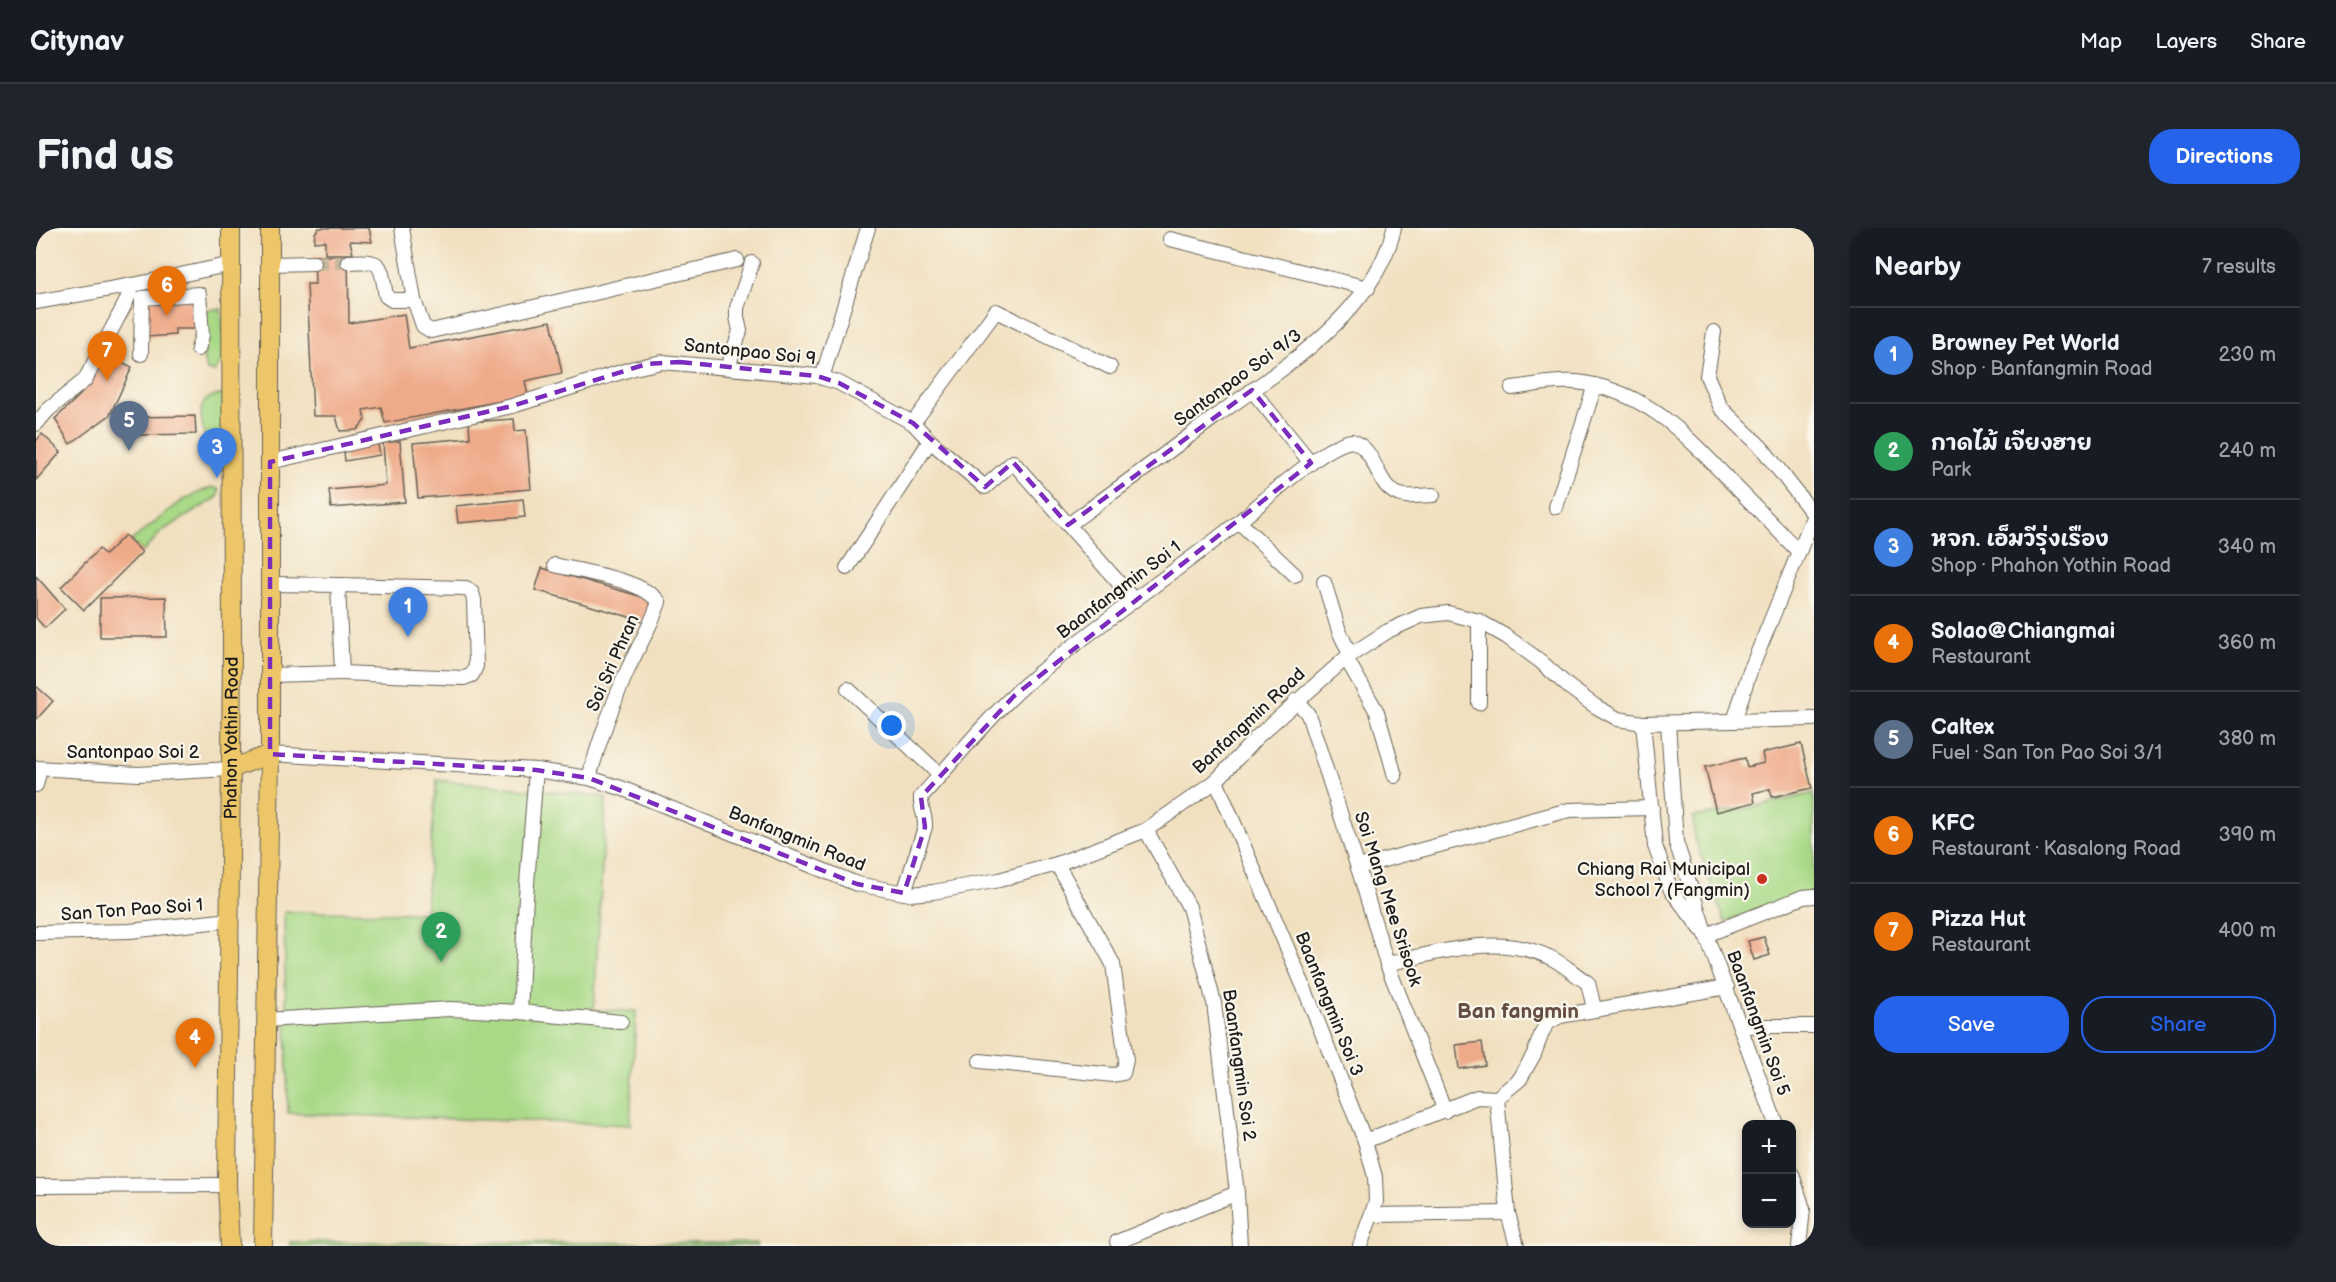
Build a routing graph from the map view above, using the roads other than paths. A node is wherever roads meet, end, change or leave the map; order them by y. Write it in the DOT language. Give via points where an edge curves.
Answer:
graph roads {
  1 [pos="231,228"];
  2 [pos="270,228"];
  3 [pos="402,228"];
  4 [pos="868,228"];
  5 [pos="1394,228"];
  6 [pos="1170,239"];
  7 [pos="737,260"];
  8 [pos="314,262"];
  9 [pos="348,262"];
  10 [pos="752,263"];
  11 [pos="232,264"];
  12 [pos="270,264"];
  13 [pos="133,285"];
  14 [pos="1368,288"];
  15 [pos="414,300"];
  16 [pos="36,302"];
  17 [pos="1714,332"];
  18 [pos="198,349"];
  19 [pos="141,354"];
  20 [pos="729,367"];
  21 [pos="1110,367"];
  22 [pos="822,378"];
  23 [pos="1595,386"];
  24 [pos="1512,388"];
  25 [pos="1252,390"];
  26 [pos="913,423"];
  27 [pos="36,424"];
  28 [pos="930,441"];
  29 [pos="270,462"];
  30 [pos="1311,463"];
  31 [pos="1433,495"];
  32 [pos="1556,507"];
  33 [pos="1814,515"];
  34 [pos="1239,522"];
  35 [pos="1068,525"];
  36 [pos="1799,552"];
  37 [pos="555,565"];
  38 [pos="847,567"];
  39 [pos="1295,575"];
  40 [pos="1324,582"];
  41 [pos="270,584"];
  42 [pos="338,585"];
  43 [pos="1133,599"];
  44 [pos="1479,621"];
  45 [pos="1348,656"];
  46 [pos="342,673"];
  47 [pos="270,675"];
  48 [pos="848,688"];
  49 [pos="1296,700"];
  50 [pos="1479,703"];
  51 [pos="1814,719"];
  52 [pos="1734,721"];
  53 [pos="1643,723"];
  54 [pos="1668,723"];
  55 [pos="270,754"];
  56 [pos="38,769"];
  57 [pos="231,769"];
  58 [pos="536,770"];
  59 [pos="940,775"];
  60 [pos="1395,776"];
  61 [pos="589,778"];
  62 [pos="1216,781"];
  63 [pos="36,785"];
  64 [pos="1652,808"];
  65 [pos="1146,830"];
  66 [pos="1057,864"];
  67 [pos="1358,867"];
  68 [pos="904,893"];
  69 [pos="1814,896"];
  70 [pos="230,920"];
  71 [pos="36,933"];
  72 [pos="1706,935"];
  73 [pos="1387,964"];
  74 [pos="1727,987"];
  75 [pos="1594,1008"];
  76 [pos="520,1012"];
  77 [pos="265,1020"];
  78 [pos="621,1022"];
  79 [pos="1741,1026"];
  80 [pos="1814,1026"];
  81 [pos="980,1061"];
  82 [pos="1497,1098"];
  83 [pos="1445,1111"];
  84 [pos="1774,1120"];
  85 [pos="1365,1141"];
  86 [pos="227,1185"];
  87 [pos="36,1186"];
  88 [pos="1796,1189"];
  89 [pos="1237,1193"];
  90 [pos="1803,1209"];
  91 [pos="1508,1213"];
  92 [pos="1372,1215"];
  93 [pos="1814,1227"];
  94 [pos="1117,1242"];
  95 [pos="230,1246"];
  96 [pos="263,1246"];
  97 [pos="1240,1246"];
  98 [pos="1360,1246"];
  99 [pos="1517,1246"];
  100 [pos="1799,1246"];
  1 -- 11 [label="main road, Phahon Yothin Road"];
  2 -- 12 [label="main road, Phahon Yothin Road"];
  3 -- 15 [label="street"];
  4 -- 22 [label="street"];
  5 -- 14 [label="street, Santonpao Soi 9/3"];
  6 -- 14 [label="street"];
  7 -- 15 [label="street" via="431,331 423,326"];
  8 -- 12 [label="street"];
  9 -- 15 [label="street" via="374,262 380,267 386,296 392,300"];
  10 -- 20 [label="street" via="737,308 740,331"];
  11 -- 13 [label="street"];
  11 -- 57 [label="main road, Phahon Yothin Road"];
  12 -- 29 [label="main road, Phahon Yothin Road"];
  13 -- 16 [label="street"];
  13 -- 27 [label="street" via="85,380"];
  14 -- 25 [label="street, Santonpao Soi 9/3" via="1316,342"];
  17 -- 33 [label="street" via="1707,376 1721,408 1762,448"];
  18 -- 19 [label="street" via="202,335 199,294 142,298"];
  20 -- 22 [label="street, Santonpao Soi 9"];
  20 -- 29 [label="street, Santonpao Soi 9" via="680,362 647,364 512,406"];
  21 -- 26 [label="street" via="996,311"];
  22 -- 26 [label="street, Santonpao Soi 9"];
  23 -- 24 [label="street" via="1569,382"];
  23 -- 32 [label="street"];
  23 -- 36 [label="street" via="1624,394 1675,425"];
  25 -- 30 [label="street"];
  25 -- 35 [label="street, Santonpao Soi 9/3"];
  26 -- 28 [label="street, Santonpao Soi 9"];
  28 -- 35 [label="street, Santonpao Soi 9" via="985,487 1012,462"];
  28 -- 38 [label="street"];
  29 -- 41 [label="main road, Phahon Yothin Road"];
  30 -- 31 [label="street, Baanfangmin Soi 1" via="1336,446 1352,441 1366,449 1388,489 1405,496"];
  30 -- 34 [label="street, Baanfangmin Soi 1"];
  33 -- 36 [label="street"];
  34 -- 39 [label="street"];
  34 -- 43 [label="street, Baanfangmin Soi 1"];
  35 -- 43 [label="street, Santonpao Soi 9"];
  36 -- 52 [label="street"];
  37 -- 61 [label="street, Soi Sri Phran" via="638,586 660,602 611,708"];
  40 -- 45 [label="street"];
  41 -- 42 [label="street"];
  41 -- 47 [label="main road, Phahon Yothin Road"];
  42 -- 46 [label="street"];
  42 -- 46 [label="street" via="466,588 474,600 476,666 472,675 464,678"];
  43 -- 59 [label="street, Baanfangmin Soi 1" via="1027,684"];
  44 -- 45 [label="street, Banfangmin Road" via="1448,614 1420,616"];
  44 -- 50 [label="street"];
  44 -- 53 [label="street, Banfangmin Road" via="1523,649 1594,706 1618,719"];
  45 -- 49 [label="street, Banfangmin Road"];
  45 -- 60 [label="street" via="1377,712"];
  46 -- 47 [label="street"];
  47 -- 55 [label="main road, Phahon Yothin Road"];
  48 -- 59 [label="street"];
  49 -- 62 [label="street, Banfangmin Road"];
  49 -- 67 [label="street, Soi Mang Mee Srisook" via="1308,714"];
  51 -- 52 [label="street, Banfangmin Road"];
  52 -- 54 [label="street, Banfangmin Road"];
  53 -- 54 [label="street, Banfangmin Road"];
  53 -- 64 [label="street, Baanfangmin Soi 5"];
  54 -- 72 [label="street, Baanfangmin Soi 5" via="1676,842"];
  55 -- 57 [label="main road"];
  55 -- 58 [label="street, Banfangmin Road"];
  55 -- 77 [label="main road, Phahon Yothin Road"];
  56 -- 57 [label="street, Santonpao Soi 2" via="138,774"];
  56 -- 63 [label="street"];
  57 -- 70 [label="main road, Phahon Yothin Road"];
  58 -- 61 [label="street, Banfangmin Road"];
  58 -- 76 [label="street"];
  59 -- 68 [label="street, Baanfangmin Soi 1" via="921,797 925,827"];
  61 -- 68 [label="street, Banfangmin Road" via="857,884"];
  62 -- 65 [label="street, Banfangmin Road"];
  62 -- 85 [label="street, Baanfangmin Soi 3"];
  64 -- 67 [label="street" via="1569,810"];
  64 -- 72 [label="street, Baanfangmin Soi 5" via="1655,846 1671,890"];
  65 -- 66 [label="street, Banfangmin Road"];
  65 -- 89 [label="street, Baanfangmin Soi 2" via="1187,902 1214,1003"];
  66 -- 68 [label="street, Banfangmin Road" via="999,880"];
  66 -- 81 [label="street" via="1113,964 1125,1068 1123,1073 1113,1075"];
  67 -- 73 [label="street, Soi Mang Mee Srisook"];
  69 -- 72 [label="street"];
  70 -- 71 [label="street, San Ton Pao Soi 1" via="130,931"];
  70 -- 86 [label="main road, Phahon Yothin Road"];
  72 -- 74 [label="street, Baanfangmin Soi 5"];
  73 -- 75 [label="street" via="1455,948 1512,945 1550,957 1588,983"];
  73 -- 83 [label="street, Soi Mang Mee Srisook"];
  74 -- 75 [label="street"];
  74 -- 79 [label="street, Baanfangmin Soi 5"];
  75 -- 82 [label="street" via="1549,1022 1520,1079"];
  76 -- 77 [label="street" via="450,1009"];
  76 -- 78 [label="street"];
  77 -- 96 [label="main road, Phahon Yothin Road"];
  79 -- 80 [label="street"];
  79 -- 84 [label="street, Baanfangmin Soi 5"];
  82 -- 83 [label="street" via="1477,1097"];
  82 -- 91 [label="street"];
  83 -- 85 [label="street"];
  85 -- 92 [label="street, Baanfangmin Soi 3" via="1375,1177"];
  86 -- 87 [label="street"];
  86 -- 95 [label="main road, Phahon Yothin Road"];
  88 -- 90 [label="street"];
  89 -- 94 [label="street"];
  89 -- 97 [label="street, Baanfangmin Soi 2"];
  90 -- 93 [label="street"];
  90 -- 100 [label="street"];
  91 -- 92 [label="street"];
  91 -- 99 [label="street"];
  92 -- 98 [label="street, Baanfangmin Soi 3"];
}
